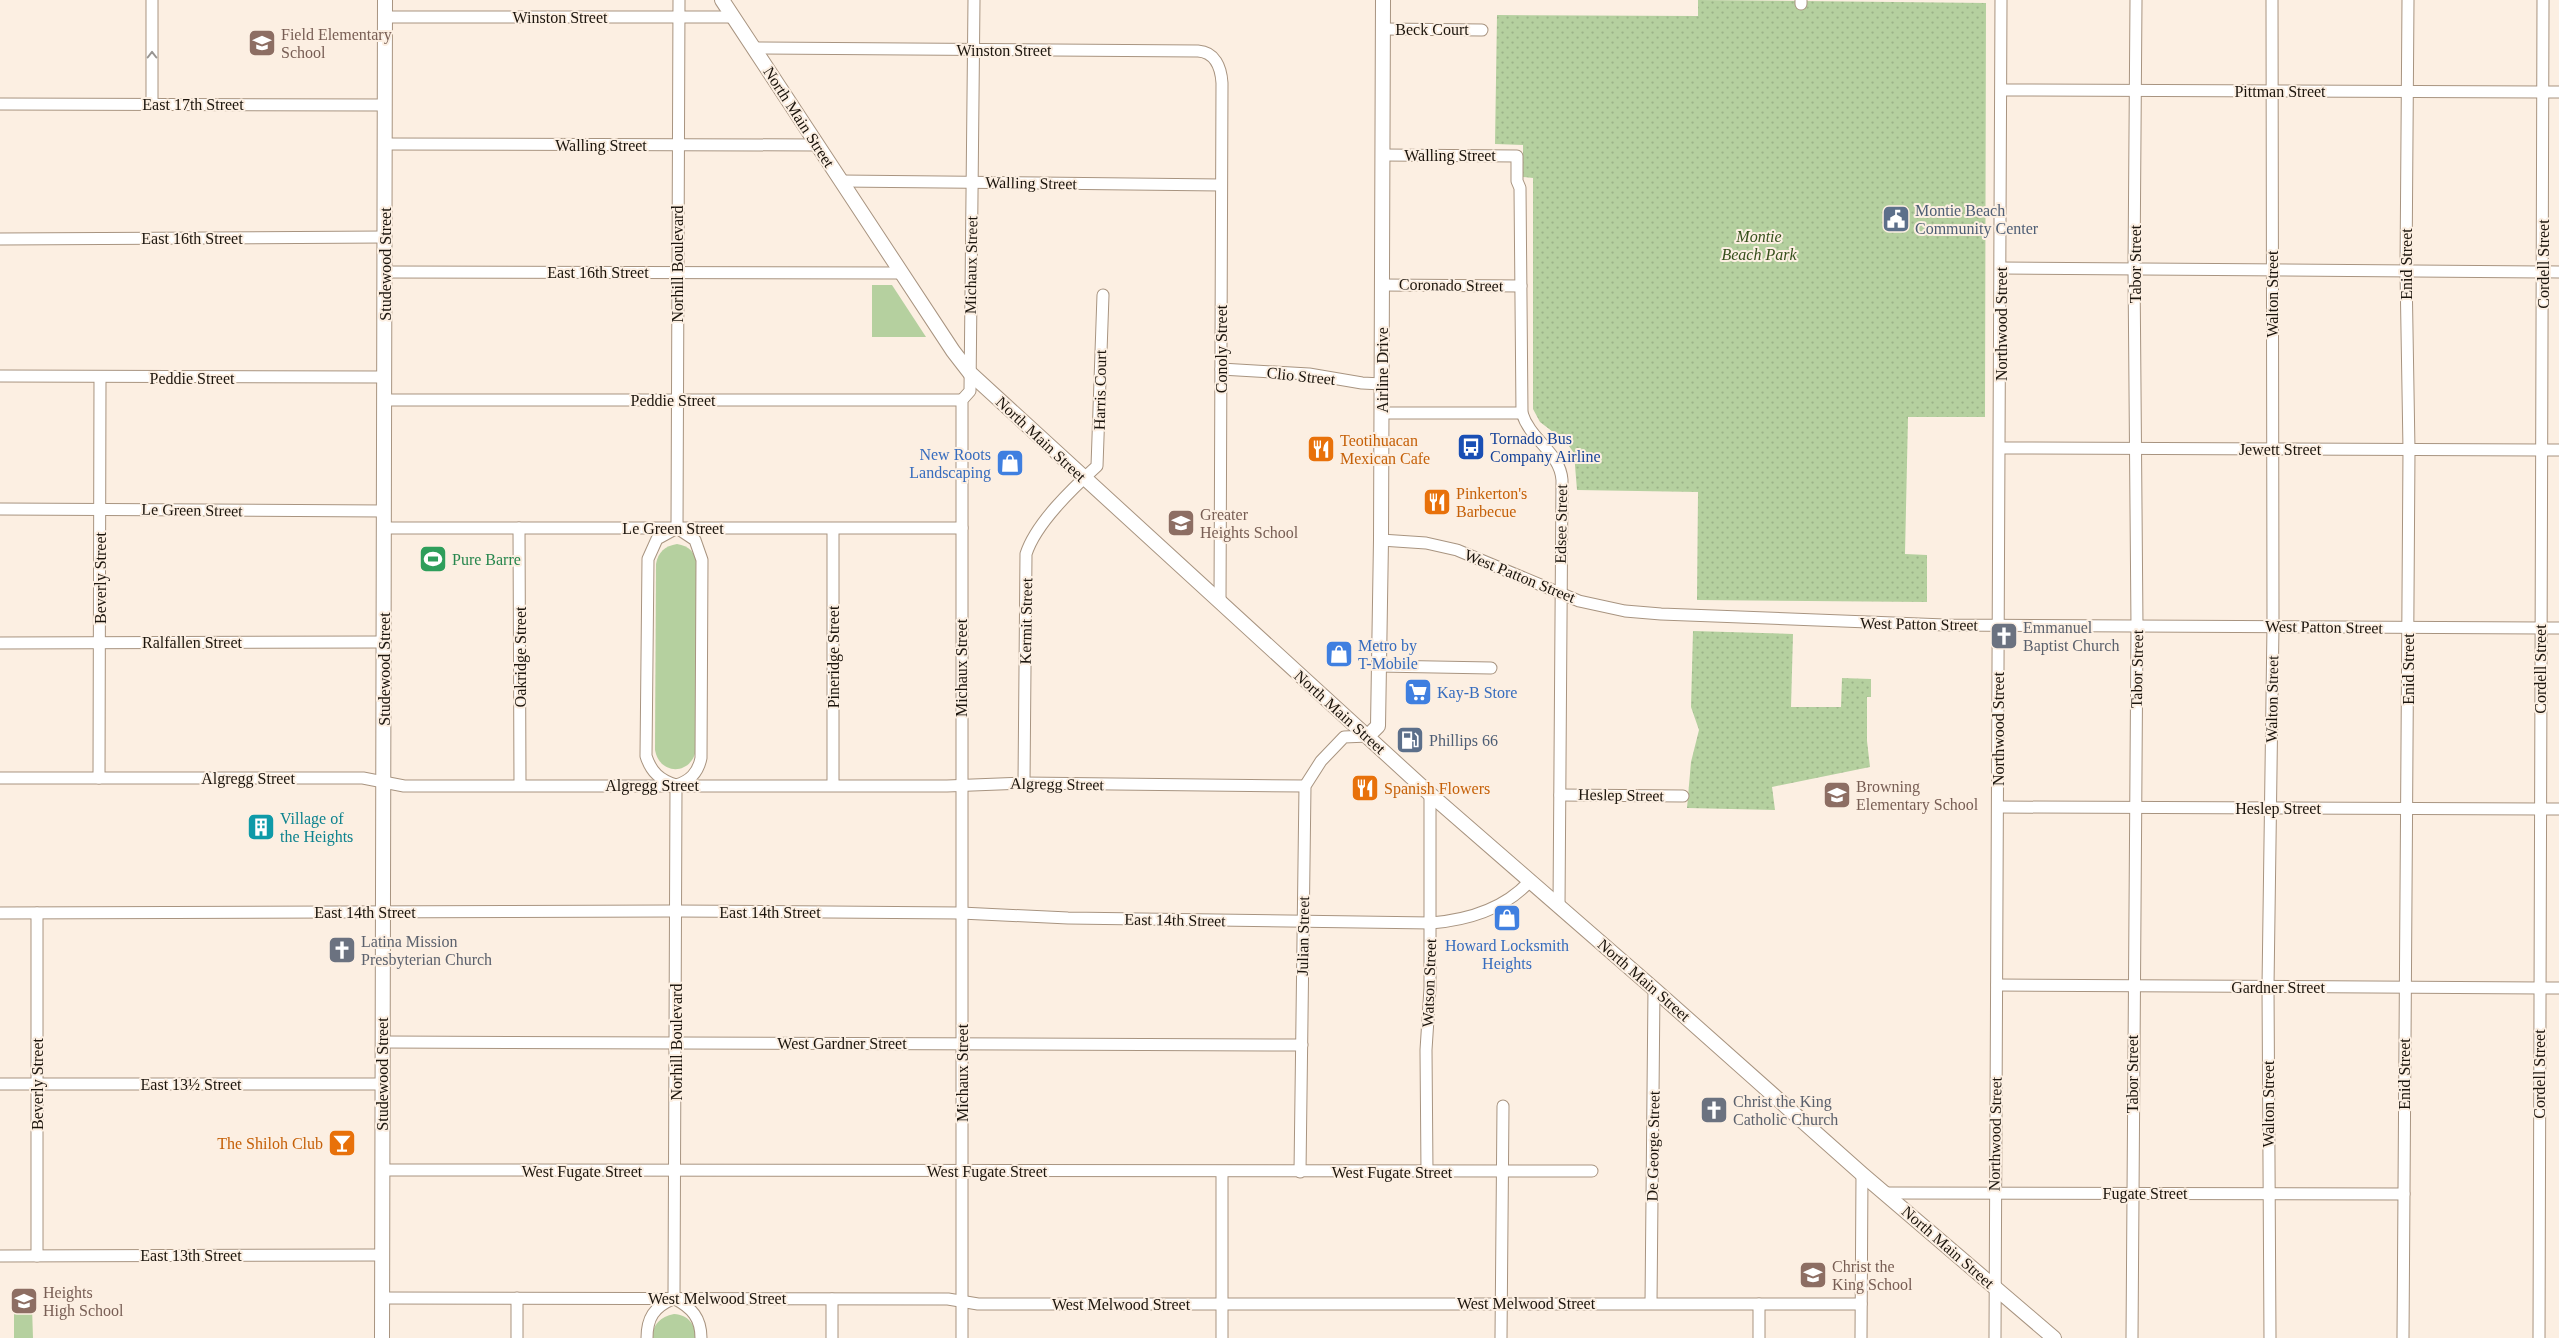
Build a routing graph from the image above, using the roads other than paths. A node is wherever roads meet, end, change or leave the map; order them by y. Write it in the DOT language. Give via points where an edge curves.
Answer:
graph roads {
  1 [pos="152,0"];
  2 [pos="385,0"];
  3 [pos="679,0"];
  4 [pos="722,0"];
  5 [pos="974,0"];
  6 [pos="1383,0"];
  7 [pos="2001,0"];
  8 [pos="2136,0"];
  9 [pos="2272,0"];
  10 [pos="2408,0"];
  11 [pos="2543,0"];
  12 [pos="385,17"];
  13 [pos="679,17"];
  14 [pos="734,17"];
  15 [pos="1383,29"];
  16 [pos="1482,30"];
  17 [pos="754,48"];
  18 [pos="974,49"];
  19 [pos="2002,90"];
  20 [pos="2136,91"];
  21 [pos="2272,91"];
  22 [pos="2408,92"];
  23 [pos="2542,92"];
  24 [pos="2559,92"];
  25 [pos="1221,95"];
  26 [pos="152,103"];
  27 [pos="0,104"];
  28 [pos="385,105"];
  29 [pos="385,144"];
  30 [pos="678,145"];
  31 [pos="818,145"];
  32 [pos="1383,155"];
  33 [pos="1516,156"];
  34 [pos="841,181"];
  35 [pos="973,182"];
  36 [pos="1221,185"];
  37 [pos="385,237"];
  38 [pos="0,238"];
  39 [pos="2001,268"];
  40 [pos="2134,269"];
  41 [pos="2272,270"];
  42 [pos="677,271"];
  43 [pos="2406,271"];
  44 [pos="385,272"];
  45 [pos="2543,272"];
  46 [pos="2559,272"];
  47 [pos="901,273"];
  48 [pos="1382,285"];
  49 [pos="1521,286"];
  50 [pos="1102,295"];
  51 [pos="1221,369"];
  52 [pos="970,373"];
  53 [pos="0,376"];
  54 [pos="384,377"];
  55 [pos="100,378"];
  56 [pos="1382,384"];
  57 [pos="384,400"];
  58 [pos="677,400"];
  59 [pos="962,400"];
  60 [pos="1382,413"];
  61 [pos="1522,414"];
  62 [pos="2000,448"];
  63 [pos="2136,449"];
  64 [pos="2272,450"];
  65 [pos="2409,450"];
  66 [pos="2542,450"];
  67 [pos="2559,450"];
  68 [pos="1084,478"];
  69 [pos="0,509"];
  70 [pos="100,509"];
  71 [pos="384,512"];
  72 [pos="384,528"];
  73 [pos="519,528"];
  74 [pos="677,528"];
  75 [pos="962,528"];
  76 [pos="833,529"];
  77 [pos="1381,540"];
  78 [pos="1559,593"];
  79 [pos="1220,603"];
  80 [pos="1999,625"];
  81 [pos="2137,626"];
  82 [pos="2273,626"];
  83 [pos="2408,628"];
  84 [pos="2541,628"];
  85 [pos="2559,628"];
  86 [pos="100,642"];
  87 [pos="384,642"];
  88 [pos="0,644"];
  89 [pos="1379,666"];
  90 [pos="1492,668"];
  91 [pos="1368,736"];
  92 [pos="0,778"];
  93 [pos="99,778"];
  94 [pos="384,782"];
  95 [pos="1024,783"];
  96 [pos="961,784"];
  97 [pos="520,785"];
  98 [pos="676,785"];
  99 [pos="834,785"];
  100 [pos="1305,786"];
  101 [pos="1430,794"];
  102 [pos="1560,795"];
  103 [pos="1683,796"];
  104 [pos="1998,807"];
  105 [pos="2135,807"];
  106 [pos="2272,808"];
  107 [pos="2407,809"];
  108 [pos="2540,809"];
  109 [pos="2559,809"];
  110 [pos="1529,882"];
  111 [pos="1559,906"];
  112 [pos="675,911"];
  113 [pos="383,912"];
  114 [pos="0,913"];
  115 [pos="37,913"];
  116 [pos="961,913"];
  117 [pos="1303,922"];
  118 [pos="1431,923"];
  119 [pos="1997,986"];
  120 [pos="2133,986"];
  121 [pos="2268,987"];
  122 [pos="2405,988"];
  123 [pos="2540,988"];
  124 [pos="2559,988"];
  125 [pos="1654,989"];
  126 [pos="382,1042"];
  127 [pos="963,1042"];
  128 [pos="676,1043"];
  129 [pos="1302,1045"];
  130 [pos="0,1084"];
  131 [pos="37,1084"];
  132 [pos="382,1084"];
  133 [pos="1503,1106"];
  134 [pos="382,1170"];
  135 [pos="676,1171"];
  136 [pos="962,1171"];
  137 [pos="1592,1171"];
  138 [pos="1222,1172"];
  139 [pos="1300,1172"];
  140 [pos="1427,1172"];
  141 [pos="1503,1172"];
  142 [pos="1862,1174"];
  143 [pos="1886,1193"];
  144 [pos="1994,1193"];
  145 [pos="2132,1193"];
  146 [pos="2269,1194"];
  147 [pos="2404,1194"];
  148 [pos="382,1255"];
  149 [pos="0,1256"];
  150 [pos="37,1256"];
  151 [pos="1995,1287"];
  152 [pos="382,1298"];
  153 [pos="517,1298"];
  154 [pos="674,1298"];
  155 [pos="832,1299"];
  156 [pos="962,1300"];
  157 [pos="1222,1303"];
  158 [pos="1501,1303"];
  159 [pos="1651,1303"];
  160 [pos="1759,1304"];
  161 [pos="1861,1304"];
  162 [pos="382,1338"];
  163 [pos="517,1338"];
  164 [pos="647,1338"];
  165 [pos="701,1338"];
  166 [pos="832,1338"];
  167 [pos="962,1338"];
  168 [pos="1222,1338"];
  169 [pos="1501,1338"];
  170 [pos="1759,1338"];
  171 [pos="1860,1338"];
  172 [pos="1995,1338"];
  173 [pos="2054,1338"];
  174 [pos="2132,1338"];
  175 [pos="2270,1338"];
  176 [pos="2403,1338"];
  177 [pos="2539,1338"];
  26 -- 1 [label="street, one-way"];
  2 -- 12 [label="main road, Studewood Street"];
  3 -- 13 [label="street, Norhill Boulevard"];
  4 -- 14 [label="main road, North Main Street"];
  5 -- 18 [label="street, Michaux Street"];
  6 -- 15 [label="main road, Airline Drive"];
  7 -- 19 [label="street, Northwood Street"];
  8 -- 20 [label="street, Tabor Street"];
  9 -- 21 [label="street, Walton Street"];
  10 -- 22 [label="street, Enid Street"];
  11 -- 23 [label="street, Cordell Street"];
  12 -- 13 [label="street, Winston Street"];
  12 -- 28 [label="main road, Studewood Street"];
  13 -- 14 [label="street, Winston Street"];
  13 -- 30 [label="street, Norhill Boulevard"];
  14 -- 17 [label="main road, North Main Street"];
  15 -- 16 [label="street, Beck Court"];
  15 -- 32 [label="main road, Airline Drive"];
  17 -- 18 [label="street, Winston Street"];
  17 -- 31 [label="main road, North Main Street"];
  18 -- 25 [label="street, Winston Street" via="1203,52 1213,57 1218,65"];
  18 -- 35 [label="street, Michaux Street"];
  19 -- 20 [label="street, Pittman Street"];
  19 -- 39 [label="street, Northwood Street"];
  20 -- 21 [label="street, Pittman Street"];
  20 -- 40 [label="street, Tabor Street"];
  21 -- 22 [label="street, Pittman Street"];
  21 -- 41 [label="street, Walton Street"];
  22 -- 23 [label="street, Pittman Street"];
  22 -- 43 [label="street, Enid Street"];
  23 -- 24 [label="street, Pittman Street"];
  23 -- 45 [label="street, Cordell Street"];
  25 -- 36 [label="street, Conoly Street"];
  26 -- 27 [label="street, East 17th Street"];
  26 -- 28 [label="street, East 17th Street"];
  28 -- 29 [label="main road, Studewood Street"];
  29 -- 30 [label="street, Walling Street"];
  29 -- 37 [label="main road, Studewood Street"];
  30 -- 31 [label="street, Walling Street"];
  30 -- 42 [label="street, Norhill Boulevard"];
  31 -- 34 [label="main road, North Main Street"];
  32 -- 33 [label="street, Walling Street"];
  32 -- 48 [label="main road, Airline Drive"];
  33 -- 49 [label="street, Edsee Street" via="1520,188"];
  34 -- 35 [label="street, Walling Street"];
  34 -- 47 [label="main road, North Main Street"];
  35 -- 36 [label="street, Walling Street"];
  35 -- 52 [label="street, Michaux Street"];
  36 -- 51 [label="street, Conoly Street"];
  37 -- 38 [label="street, East 16th Street"];
  37 -- 44 [label="main road, Studewood Street"];
  39 -- 40 [label="street"];
  39 -- 62 [label="street, Northwood Street"];
  40 -- 41 [label="street"];
  40 -- 63 [label="street, Tabor Street"];
  41 -- 43 [label="street"];
  41 -- 64 [label="street, Walton Street"];
  42 -- 44 [label="street, East 16th Street"];
  42 -- 47 [label="street, East 16th Street"];
  42 -- 58 [label="street, Norhill Boulevard"];
  43 -- 45 [label="street"];
  43 -- 65 [label="street, Enid Street"];
  44 -- 54 [label="main road, Studewood Street"];
  45 -- 46 [label="street"];
  45 -- 66 [label="street, Cordell Street"];
  47 -- 52 [label="main road, North Main Street"];
  48 -- 49 [label="street, Coronado Street"];
  48 -- 56 [label="main road, Airline Drive"];
  49 -- 61 [label="street, Edsee Street"];
  50 -- 68 [label="street, Harris Court" via="1098,460 1097,466"];
  51 -- 56 [label="street, Clio Street" via="1308,374"];
  51 -- 79 [label="street, Conoly Street"];
  52 -- 59 [label="street, Michaux Street" via="970,391"];
  52 -- 68 [label="main road, North Main Street"];
  53 -- 55 [label="street, Peddie Street"];
  54 -- 55 [label="street, Peddie Street"];
  54 -- 57 [label="main road, Studewood Street"];
  55 -- 70 [label="street, Beverly Street"];
  56 -- 60 [label="main road, Airline Drive"];
  57 -- 58 [label="street, Peddie Street"];
  57 -- 71 [label="main road, Studewood Street"];
  58 -- 59 [label="street, Peddie Street"];
  58 -- 74 [label="street, Norhill Boulevard"];
  59 -- 75 [label="street, Michaux Street"];
  60 -- 61 [label="street"];
  60 -- 77 [label="main road, Airline Drive"];
  61 -- 78 [label="street, Edsee Street" via="1528,429 1553,456 1561,472"];
  62 -- 63 [label="street, Jewett Street"];
  62 -- 80 [label="street, Northwood Street"];
  63 -- 64 [label="street, Jewett Street"];
  63 -- 81 [label="street, Tabor Street"];
  64 -- 65 [label="street, Jewett Street"];
  64 -- 82 [label="street, Walton Street"];
  65 -- 66 [label="street, Jewett Street"];
  65 -- 83 [label="street, Enid Street"];
  66 -- 67 [label="street, Jewett Street"];
  66 -- 84 [label="street, Cordell Street"];
  68 -- 79 [label="main road, North Main Street"];
  68 -- 95 [label="street, Kermit Street" via="1038,531 1026,554"];
  69 -- 70 [label="street, Le Green Street"];
  70 -- 71 [label="street, Le Green Street"];
  70 -- 86 [label="street, Beverly Street"];
  71 -- 72 [label="main road, Studewood Street"];
  72 -- 73 [label="street, Le Green Street"];
  72 -- 87 [label="main road, Studewood Street"];
  73 -- 74 [label="street, Le Green Street"];
  73 -- 97 [label="street, Oakridge Street"];
  74 -- 76 [label="street, Le Green Street"];
  74 -- 98 [label="street" via="690,534 699,546 702,570 701,758 690,778"];
  74 -- 98 [label="street" via="657,539 648,559 646,756 660,778"];
  75 -- 76 [label="street, Le Green Street"];
  75 -- 96 [label="street, Michaux Street"];
  76 -- 99 [label="street, Pineridge Street"];
  77 -- 78 [label="street, West Patton Street" via="1456,550"];
  77 -- 89 [label="main road, Airline Drive"];
  78 -- 80 [label="street, West Patton Street" via="1610,608 1661,614"];
  78 -- 102 [label="street, Edsee Street"];
  79 -- 91 [label="main road, North Main Street"];
  80 -- 81 [label="street, West Patton Street"];
  80 -- 104 [label="street, Northwood Street"];
  81 -- 82 [label="street, West Patton Street"];
  81 -- 105 [label="street, Tabor Street"];
  82 -- 83 [label="street, West Patton Street"];
  82 -- 106 [label="street, Walton Street"];
  83 -- 84 [label="street, West Patton Street"];
  83 -- 107 [label="street, Enid Street"];
  84 -- 85 [label="street, West Patton Street"];
  84 -- 108 [label="street, Cordell Street"];
  86 -- 87 [label="street, Ralfallen Street"];
  86 -- 88 [label="street, Ralfallen Street"];
  86 -- 93 [label="street, Beverly Street"];
  87 -- 94 [label="main road, Studewood Street"];
  89 -- 90 [label="street"];
  89 -- 91 [label="main road, Airline Drive" via="1378,726"];
  91 -- 100 [label="street" via="1344,737 1321,761"];
  91 -- 101 [label="main road, North Main Street"];
  92 -- 93 [label="street, Algregg Street"];
  93 -- 94 [label="street, Algregg Street" via="363,778"];
  94 -- 97 [label="street, Algregg Street" via="404,786"];
  94 -- 113 [label="main road, Studewood Street"];
  95 -- 96 [label="street, Algregg Street"];
  95 -- 100 [label="street, Algregg Street"];
  96 -- 99 [label="street, Algregg Street"];
  96 -- 116 [label="street, Michaux Street"];
  97 -- 98 [label="street, Algregg Street"];
  98 -- 99 [label="street, Algregg Street"];
  98 -- 112 [label="street, Norhill Boulevard"];
  100 -- 117 [label="street, Julian Street"];
  101 -- 110 [label="main road, North Main Street"];
  101 -- 118 [label="street, Watson Street"];
  102 -- 103 [label="street, Heslep Street"];
  102 -- 111 [label="street, Edsee Street"];
  104 -- 105 [label="street, Heslep Street"];
  104 -- 119 [label="street, Northwood Street"];
  105 -- 106 [label="street, Heslep Street"];
  105 -- 120 [label="street, Tabor Street"];
  106 -- 107 [label="street, Heslep Street"];
  106 -- 121 [label="street, Walton Street"];
  107 -- 108 [label="street, Heslep Street"];
  107 -- 122 [label="street, Enid Street"];
  108 -- 109 [label="street, Heslep Street"];
  108 -- 123 [label="street, Cordell Street"];
  110 -- 111 [label="main road, North Main Street"];
  110 -- 118 [label="street, East 14th Street" via="1503,904 1481,914"];
  111 -- 125 [label="main road, North Main Street"];
  112 -- 113 [label="street, East 14th Street"];
  112 -- 116 [label="street, East 14th Street"];
  112 -- 128 [label="street, Norhill Boulevard"];
  113 -- 115 [label="street, East 14th Street"];
  113 -- 126 [label="main road, Studewood Street"];
  114 -- 115 [label="street, East 14th Street"];
  115 -- 131 [label="street, Beverly Street"];
  116 -- 117 [label="street, East 14th Street"];
  116 -- 127 [label="street, Michaux Street"];
  117 -- 118 [label="street, East 14th Street"];
  117 -- 129 [label="street, Julian Street"];
  118 -- 140 [label="street, Watson Street" via="1426,1050"];
  119 -- 120 [label="street, Gardner Street"];
  119 -- 144 [label="street, Northwood Street"];
  120 -- 121 [label="street, Gardner Street"];
  120 -- 145 [label="street, Tabor Street"];
  121 -- 122 [label="street, Gardner Street"];
  121 -- 146 [label="street, Walton Street"];
  122 -- 123 [label="street, Gardner Street"];
  122 -- 147 [label="street, Enid Street"];
  123 -- 124 [label="street, Gardner Street"];
  123 -- 177 [label="street, Cordell Street"];
  125 -- 142 [label="main road, North Main Street"];
  125 -- 159 [label="street, De George Street"];
  126 -- 128 [label="street, West Gardner Street"];
  126 -- 132 [label="main road, Studewood Street"];
  127 -- 128 [label="street, West Gardner Street"];
  127 -- 129 [label="street, West Gardner Street"];
  127 -- 136 [label="street, Michaux Street"];
  128 -- 135 [label="street, Norhill Boulevard"];
  129 -- 139 [label="street, Julian Street"];
  130 -- 131 [label="street, East 13½ Street"];
  131 -- 132 [label="street, East 13½ Street"];
  131 -- 150 [label="street, Beverly Street"];
  132 -- 134 [label="main road, Studewood Street"];
  133 -- 141 [label="street"];
  134 -- 135 [label="street, West Fugate Street"];
  134 -- 148 [label="main road, Studewood Street"];
  135 -- 136 [label="street, West Fugate Street"];
  135 -- 154 [label="street, Norhill Boulevard"];
  136 -- 138 [label="street, West Fugate Street"];
  136 -- 156 [label="street, Michaux Street"];
  137 -- 141 [label="street, West Fugate Street"];
  138 -- 139 [label="street, West Fugate Street"];
  138 -- 157 [label="street"];
  139 -- 140 [label="street, West Fugate Street"];
  140 -- 141 [label="street, West Fugate Street"];
  141 -- 158 [label="street"];
  142 -- 143 [label="main road, North Main Street"];
  142 -- 161 [label="street"];
  143 -- 144 [label="street, Fugate Street"];
  143 -- 151 [label="main road, North Main Street"];
  144 -- 145 [label="street, Fugate Street"];
  144 -- 151 [label="street, Northwood Street"];
  145 -- 146 [label="street, Fugate Street"];
  145 -- 174 [label="street, Tabor Street"];
  146 -- 147 [label="street, Fugate Street"];
  146 -- 175 [label="street, Walton Street"];
  147 -- 176 [label="street, Enid Street"];
  148 -- 150 [label="street, East 13th Street"];
  148 -- 152 [label="main road, Studewood Street"];
  149 -- 150 [label="street, East 13th Street"];
  151 -- 172 [label="street, Northwood Street"];
  151 -- 173 [label="main road, North Main Street"];
  152 -- 153 [label="street, West Melwood Street"];
  152 -- 162 [label="main road, Studewood Street"];
  153 -- 154 [label="street, West Melwood Street"];
  153 -- 163 [label="street"];
  154 -- 155 [label="street, West Melwood Street"];
  154 -- 164 [label="street" via="654,1311 647,1325"];
  154 -- 165 [label="street" via="694,1313 701,1327"];
  155 -- 156 [label="street, West Melwood Street"];
  155 -- 166 [label="street"];
  156 -- 157 [label="street, West Melwood Street" via="978,1304"];
  156 -- 167 [label="street, Michaux Street"];
  157 -- 158 [label="street, West Melwood Street"];
  157 -- 168 [label="street"];
  158 -- 159 [label="street, West Melwood Street"];
  158 -- 169 [label="street"];
  159 -- 160 [label="street, West Melwood Street"];
  160 -- 161 [label="street, West Melwood Street"];
  160 -- 170 [label="street"];
  161 -- 171 [label="street"];
}
